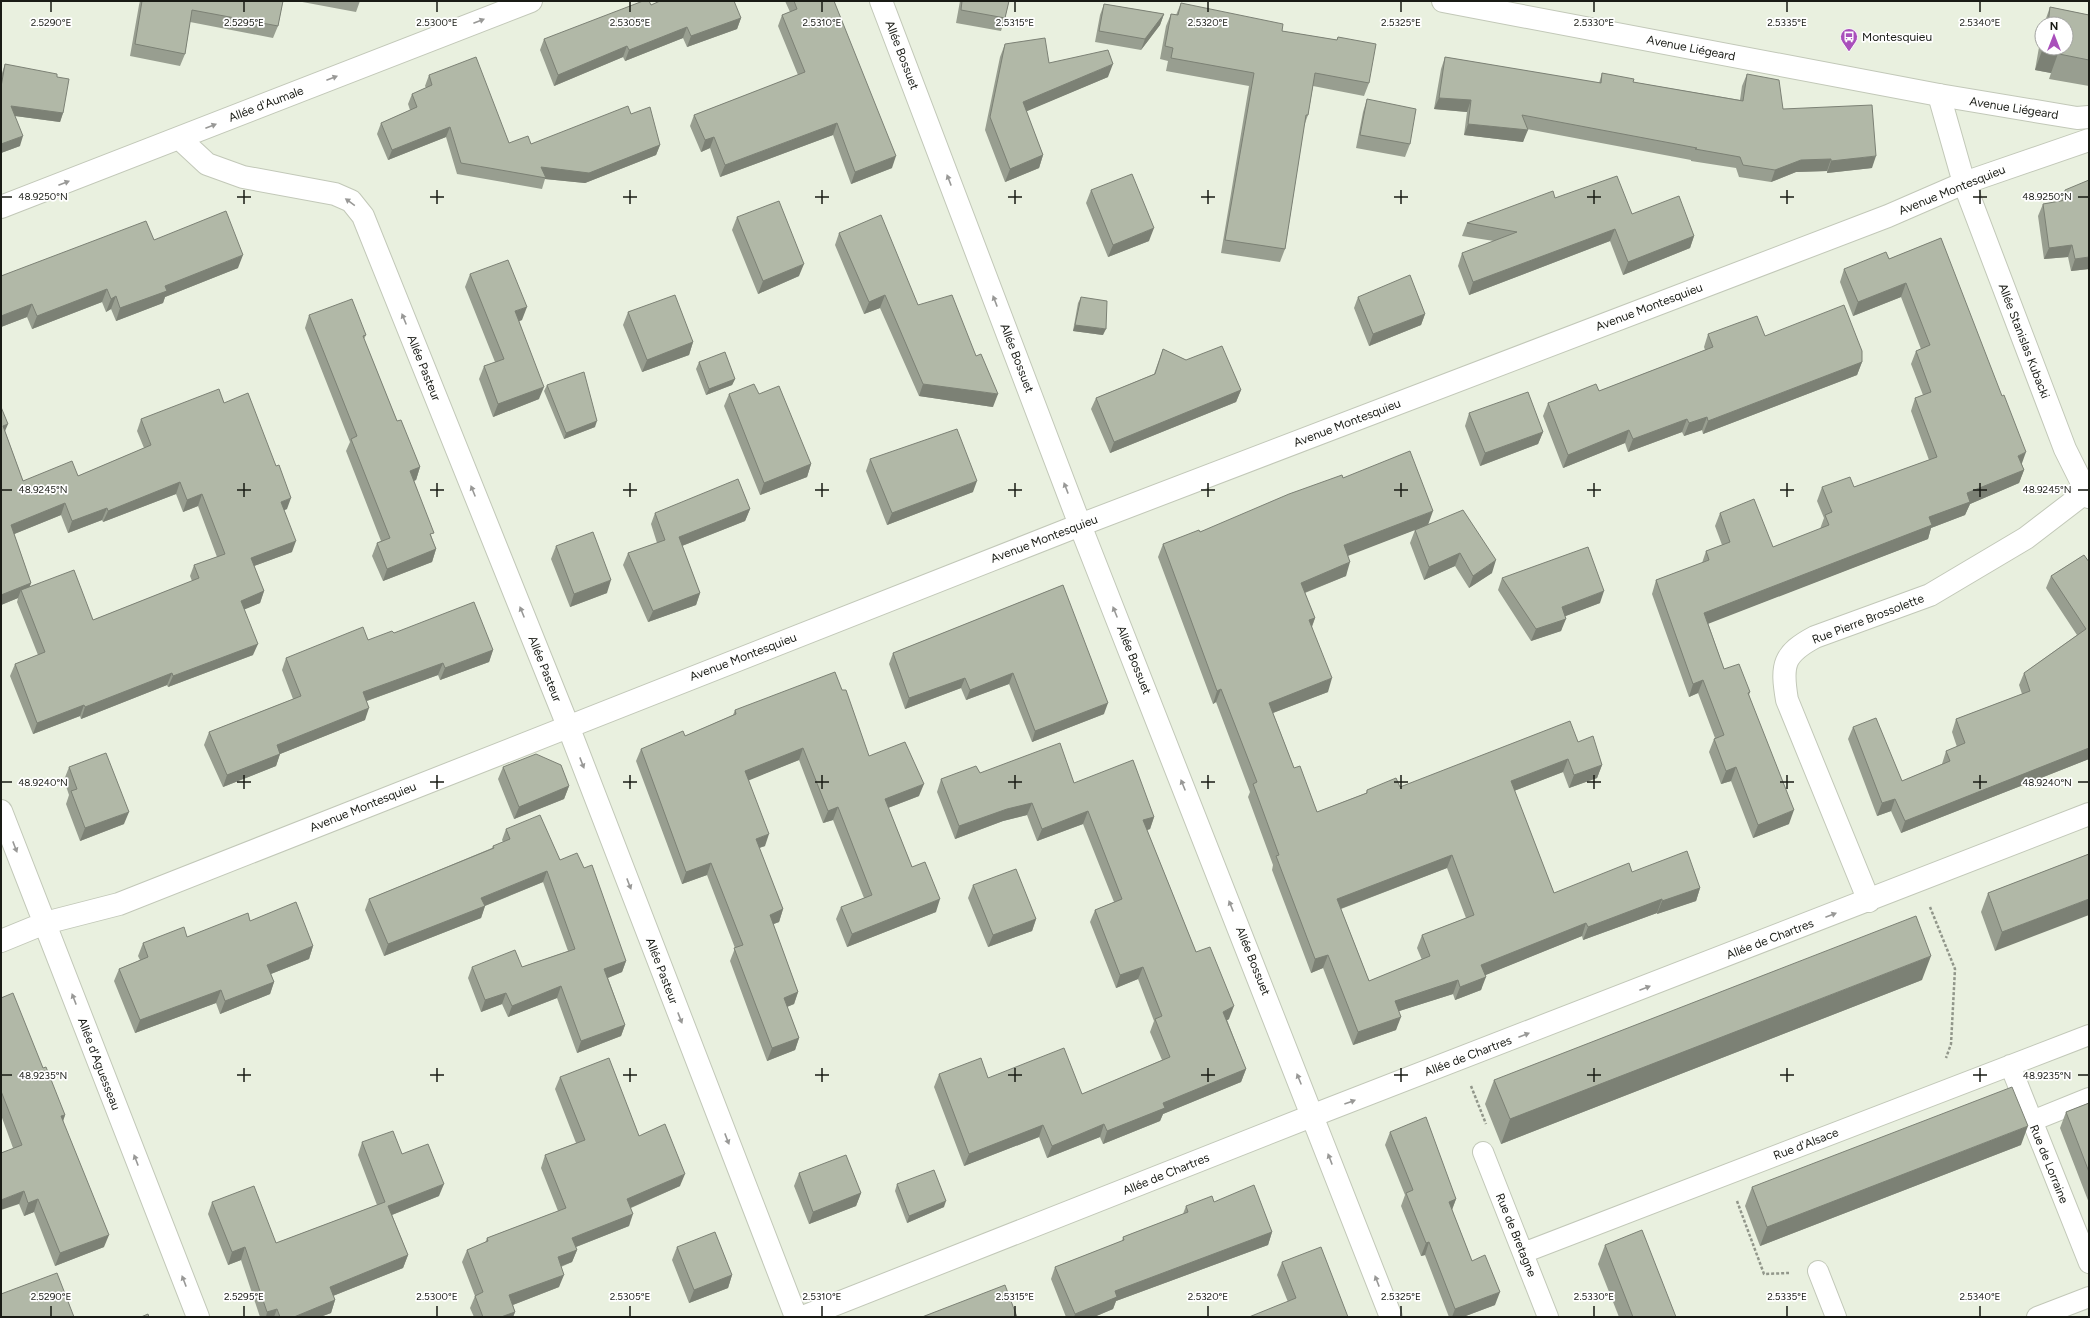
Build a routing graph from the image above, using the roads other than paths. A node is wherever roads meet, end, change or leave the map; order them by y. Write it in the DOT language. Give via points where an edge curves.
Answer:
graph roads {
  1 [pos="531,1"];
  2 [pos="882,1"];
  3 [pos="1443,1"];
  4 [pos="1940,96"];
  5 [pos="2089,117"];
  6 [pos="179,138"];
  7 [pos="2089,140"];
  8 [pos="1964,183"];
  9 [pos="1,207"];
  10 [pos="2088,494"];
  11 [pos="1080,525"];
  12 [pos="568,726"];
  13 [pos="1,811"];
  14 [pos="2089,814"];
  15 [pos="1869,901"];
  16 [pos="45,923"];
  17 [pos="1,941"];
  18 [pos="2089,1034"];
  19 [pos="2010,1065"];
  20 [pos="2089,1098"];
  21 [pos="1314,1116"];
  22 [pos="2032,1121"];
  23 [pos="1483,1152"];
  24 [pos="1523,1253"];
  25 [pos="2089,1264"];
  26 [pos="1818,1271"];
  27 [pos="2089,1297"];
  28 [pos="198,1317"];
  29 [pos="796,1317"];
  30 [pos="803,1317"];
  31 [pos="1391,1317"];
  32 [pos="1548,1317"];
  33 [pos="1836,1317"];
  34 [pos="2036,1317"];
  6 -- 1 [label="street, Allée d'Aumale, one-way"];
  11 -- 2 [label="street, Allée Bossuet, one-way"];
  3 -- 4 [label="street, Avenue Liégeard"];
  4 -- 5 [label="street, Avenue Liégeard" via="2077,118"];
  4 -- 8 [label="street"];
  9 -- 6 [label="street, Allée d'Aumale, one-way"];
  12 -- 6 [label="street, Allée Pasteur, one-way" via="363,216 351,202 335,194 242,178 207,164"];
  7 -- 8 [label="street, Avenue Montesquieu"];
  8 -- 10 [label="street, Allée Stanislas Kubacki" via="2065,449"];
  8 -- 11 [label="street, Avenue Montesquieu" via="1888,216"];
  10 -- 15 [label="street, Rue Pierre Brossolette" via="2026,538 1930,595 1815,637 1798,646 1789,657 1784,671 1787,700"];
  11 -- 12 [label="street, Avenue Montesquieu"];
  21 -- 11 [label="street, Allée Bossuet, one-way"];
  12 -- 16 [label="street, Avenue Montesquieu" via="120,904"];
  12 -- 29 [label="street, Allée Pasteur, one-way"];
  13 -- 16 [label="street, Allée d'Aguesseau, one-way"];
  14 -- 15 [label="street, Allée de Chartres"];
  21 -- 15 [label="street, Allée de Chartres, one-way"];
  16 -- 17 [label="street, Avenue Montesquieu"];
  28 -- 16 [label="street, Allée d'Aguesseau, one-way"];
  18 -- 19 [label="lane, Rue d'Alsace"];
  19 -- 22 [label="lane, Rue de Lorraine"];
  19 -- 24 [label="lane, Rue d'Alsace"];
  20 -- 22 [label="lane"];
  21 -- 30 [label="street, Allée de Chartres"];
  31 -- 21 [label="street, Allée Bossuet, one-way"];
  22 -- 25 [label="lane, Rue de Lorraine"];
  23 -- 24 [label="lane, Rue de Bretagne"];
  24 -- 32 [label="lane, Rue de Bretagne"];
  26 -- 33 [label="lane"];
  27 -- 34 [label="lane"];
}
